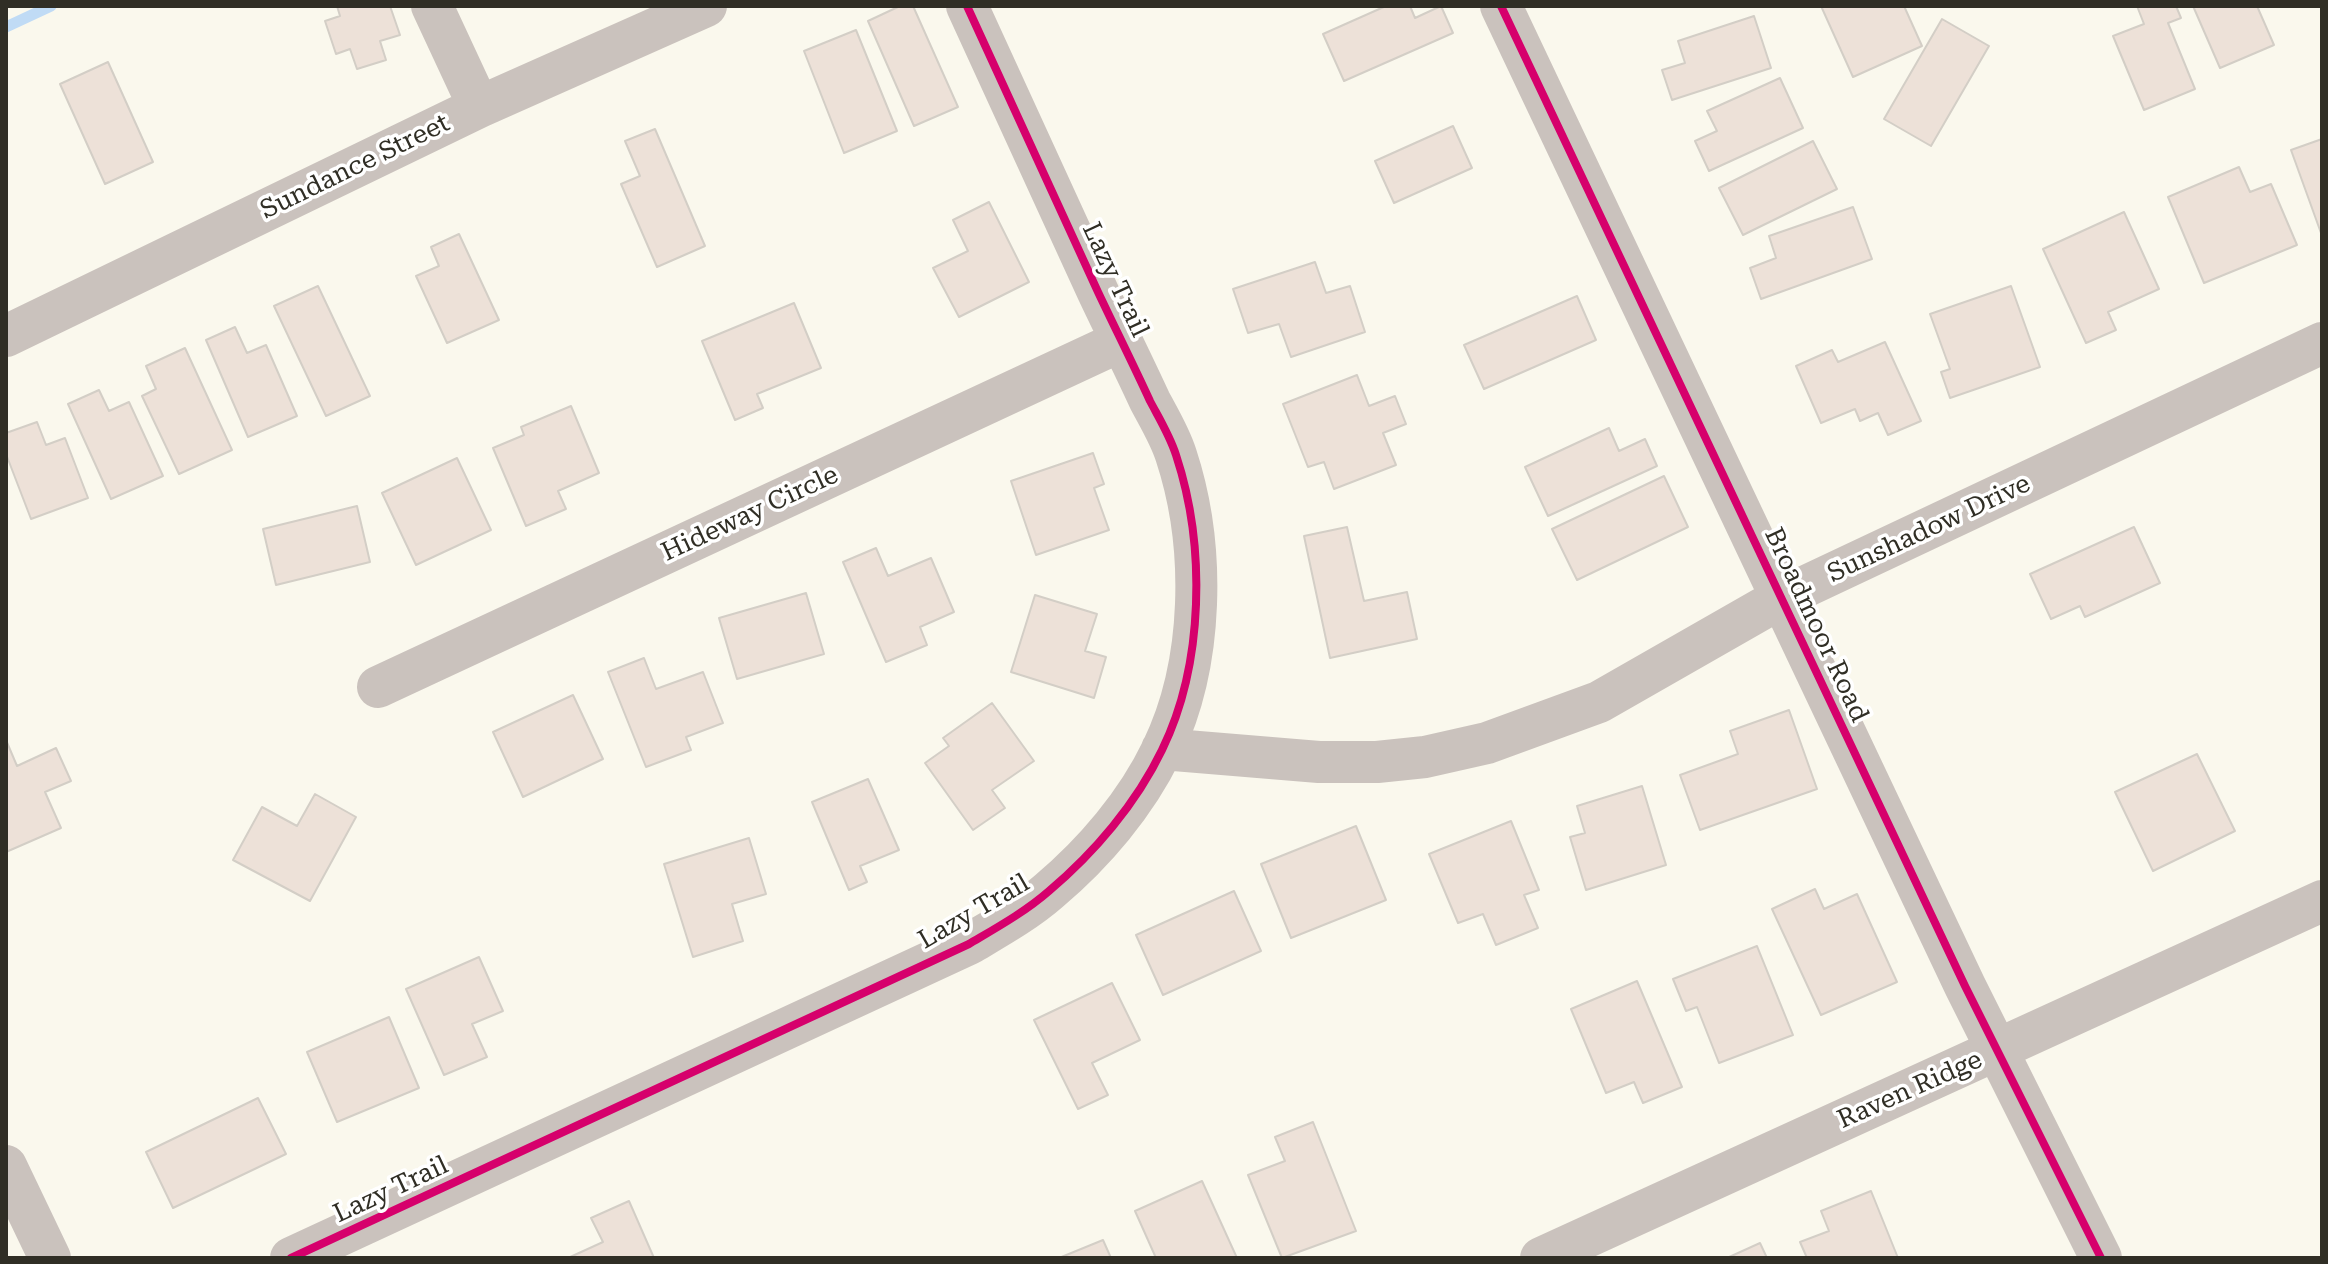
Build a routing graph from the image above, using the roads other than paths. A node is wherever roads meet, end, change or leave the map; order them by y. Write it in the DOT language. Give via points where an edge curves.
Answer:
graph roads {
  1 [pos="432,6"];
  2 [pos="706,6"];
  3 [pos="967,6"];
  4 [pos="1501,6"];
  5 [pos="479,107"];
  6 [pos="6,336"];
  7 [pos="1121,341"];
  8 [pos="2322,343"];
  9 [pos="1781,598"];
  10 [pos="378,687"];
  11 [pos="1162,749"];
  12 [pos="2322,901"];
  13 [pos="1998,1050"];
  14 [pos="6,1166"];
  15 [pos="50,1258"];
  16 [pos="291,1258"];
  17 [pos="1541,1258"];
  18 [pos="2101,1258"];
  1 -- 5 [label="street"];
  2 -- 5 [label="street, Sundance Street"];
  3 -- 7 [label="street, Lazy Trail"];
  4 -- 9 [label="street, Broadmoor Road"];
  5 -- 6 [label="street, Sundance Street"];
  7 -- 10 [label="street, Hideway Circle"];
  7 -- 11 [label="street, Lazy Trail" via="1175,452 1195,542 1189,667"];
  8 -- 9 [label="street, Sunshadow Drive"];
  9 -- 11 [label="street, Sunshadow Drive" via="1599,702 1487,743 1377,762"];
  9 -- 13 [label="street, Broadmoor Road"];
  11 -- 16 [label="street, Lazy Trail" via="1116,822 1086,857 1012,919 969,944"];
  12 -- 13 [label="street, Raven Ridge"];
  13 -- 17 [label="street, Raven Ridge"];
  13 -- 18 [label="street, Broadmoor Road"];
  14 -- 15 [label="street"];
}
